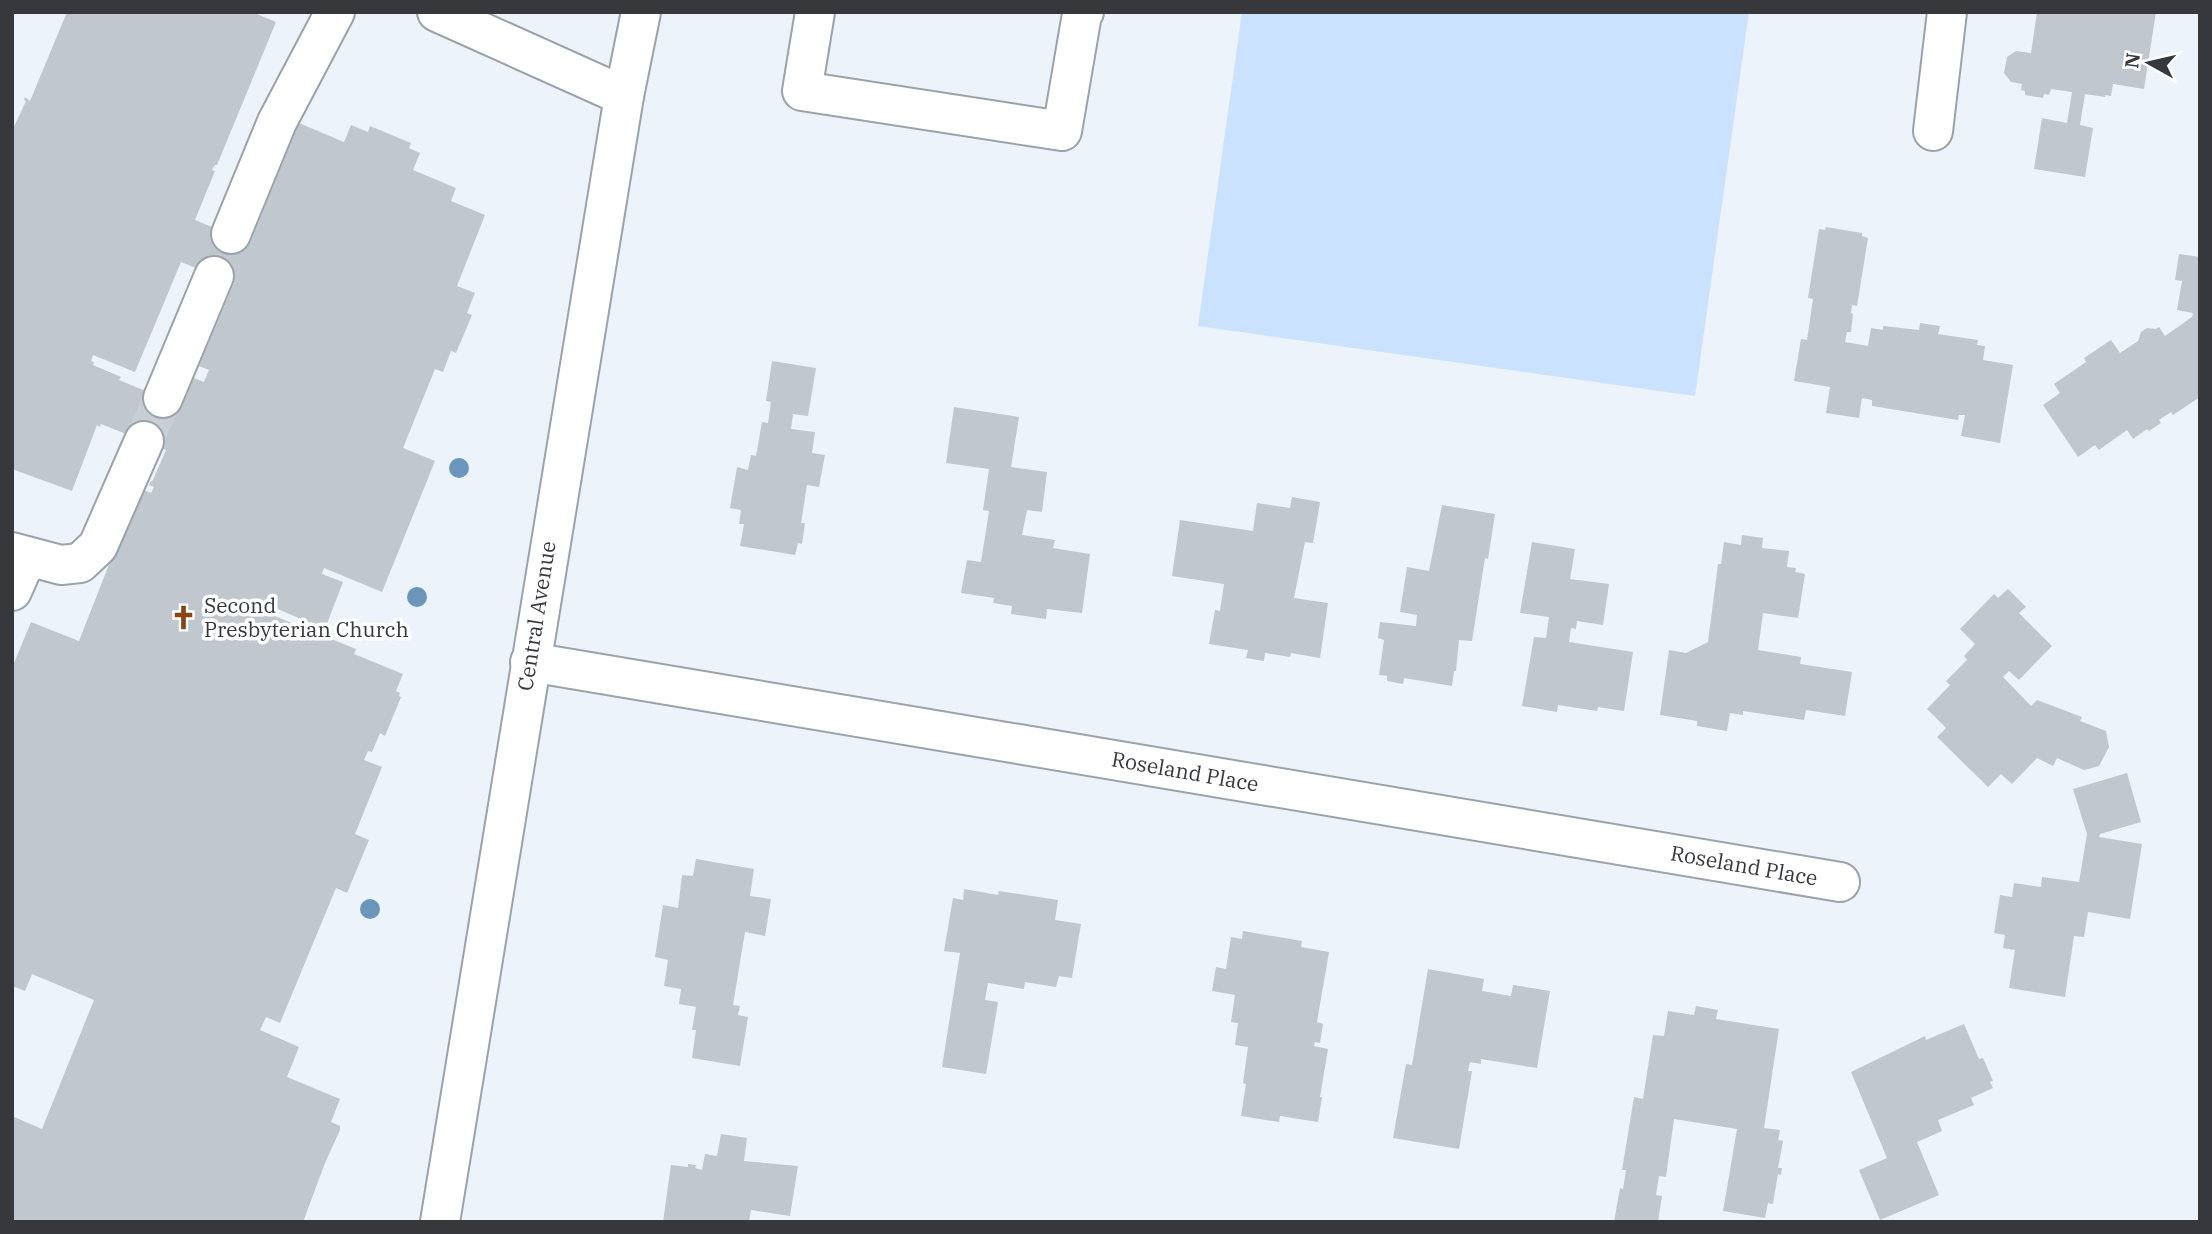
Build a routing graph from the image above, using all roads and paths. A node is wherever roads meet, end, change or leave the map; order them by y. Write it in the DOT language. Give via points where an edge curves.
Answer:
graph roads {
  1 [pos="335,12"];
  2 [pos="437,12"];
  3 [pos="642,12"];
  4 [pos="815,12"];
  5 [pos="1084,12"];
  6 [pos="1948,12"];
  7 [pos="624,96"];
  8 [pos="1933,131"];
  9 [pos="231,234"];
  10 [pos="214,276"];
  11 [pos="163,398"];
  12 [pos="144,441"];
  13 [pos="20,554"];
  14 [pos="12,591"];
  15 [pos="530,662"];
  16 [pos="1840,882"];
  17 [pos="440,1222"];
  1 -- 9 [label="street" via="277,122"];
  2 -- 7 [label="street"];
  3 -- 7 [label="street, Central Avenue"];
  4 -- 5 [label="street" via="802,91 1062,131"];
  6 -- 8 [label="street"];
  7 -- 15 [label="street, Central Avenue"];
  10 -- 11 [label="street"];
  12 -- 13 [label="street" via="98,546 80,563 61,565"];
  13 -- 14 [label="street"];
  15 -- 16 [label="street, Roseland Place"];
  15 -- 17 [label="street, Central Avenue"];
}
